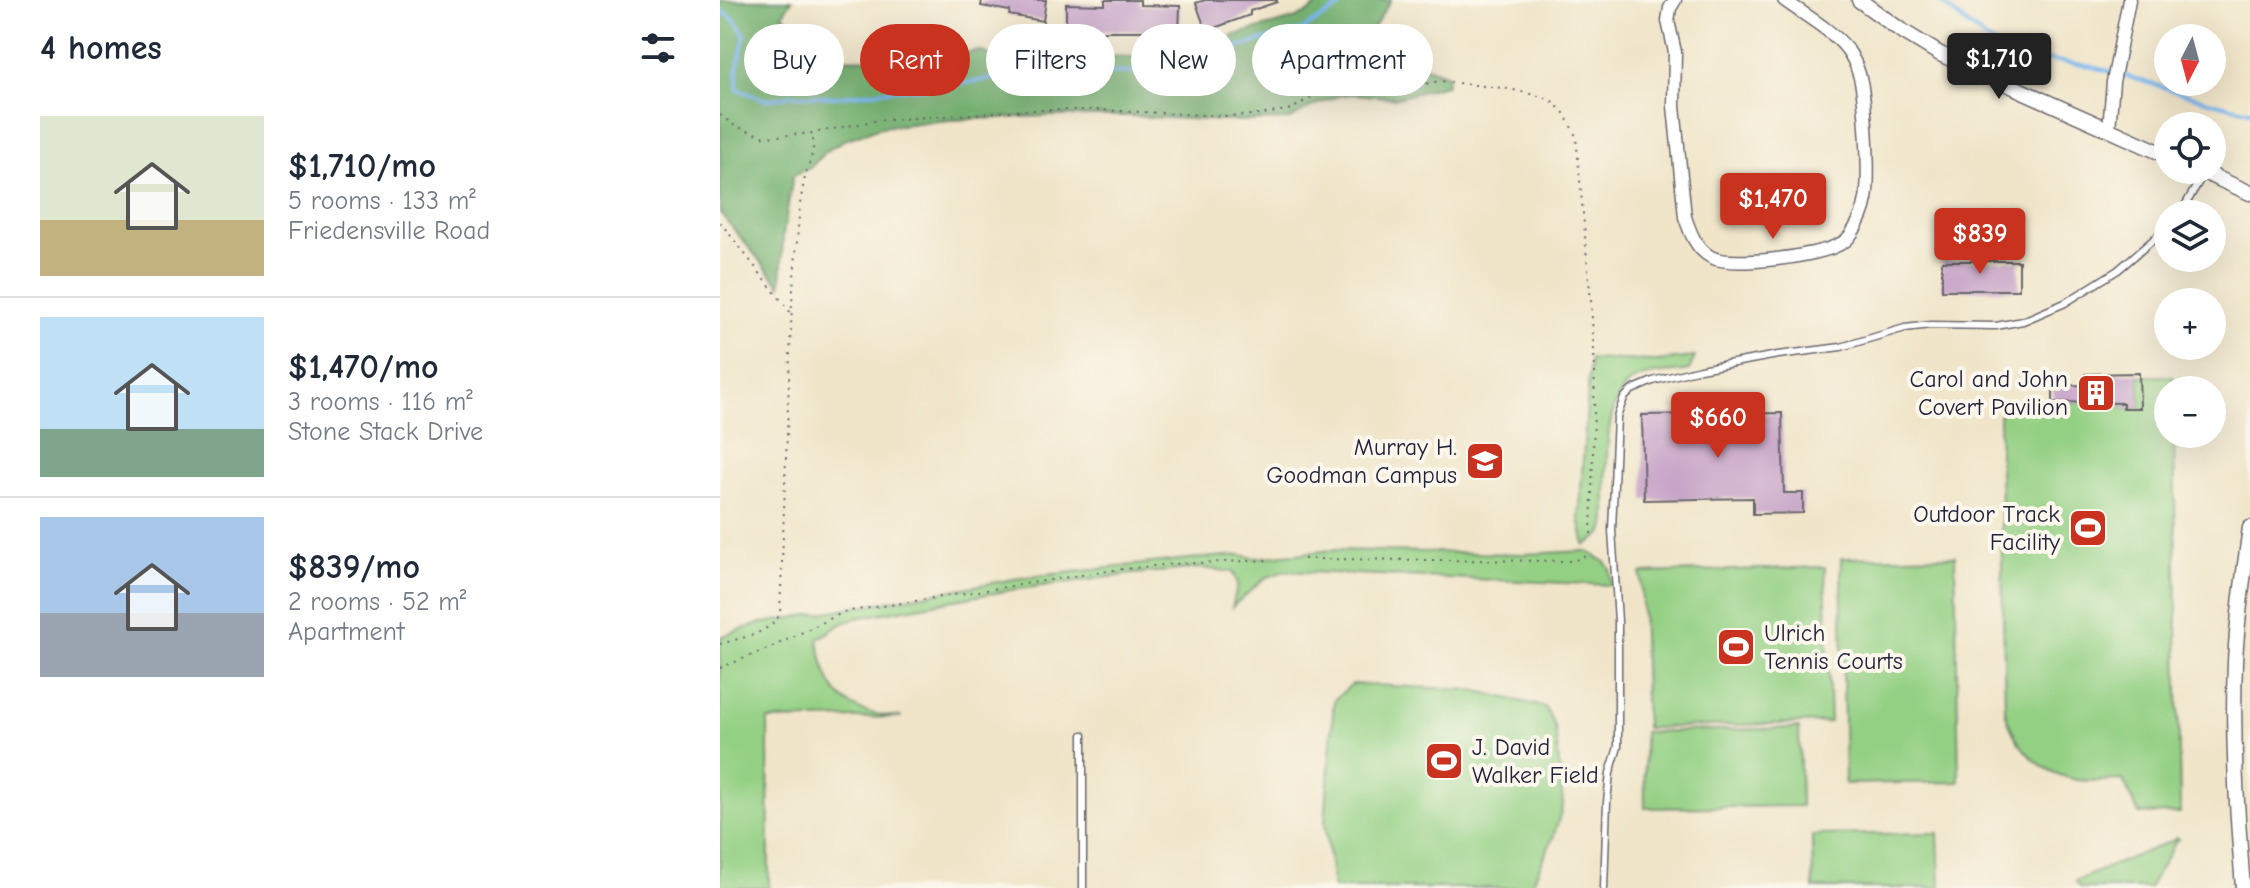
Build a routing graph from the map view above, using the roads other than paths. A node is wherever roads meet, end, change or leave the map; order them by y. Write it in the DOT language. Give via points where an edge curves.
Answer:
graph roads {
  1 [pos="1675,0"];
  2 [pos="1784,0"];
  3 [pos="1859,0"];
  4 [pos="2129,0"];
  5 [pos="2109,129"];
  6 [pos="2154,150"];
  7 [pos="2226,182"];
  8 [pos="2250,193"];
  9 [pos="2154,239"];
  10 [pos="2250,528"];
  11 [pos="2244,630"];
  12 [pos="1083,735"];
  13 [pos="1083,888"];
  14 [pos="1604,888"];
  15 [pos="2243,888"];
  1 -- 2 [label="street" via="1668,21 1675,52 1674,106 1685,217 1711,257 1737,263 1840,245 1851,234 1866,199 1859,73 1846,48"];
  3 -- 5 [label="street" via="1940,54"];
  4 -- 5 [label="street"];
  5 -- 6 [label="street"];
  7 -- 8 [label="street"];
  9 -- 14 [label="lane" via="2118,270 2065,303 2023,321 1905,328 1841,347 1700,369 1653,381 1624,398 1617,417 1612,530 1618,747 1607,802"];
  10 -- 11 [label="street"];
  11 -- 15 [label="street" via="2234,738"];
  12 -- 13 [label="lane"];
}
